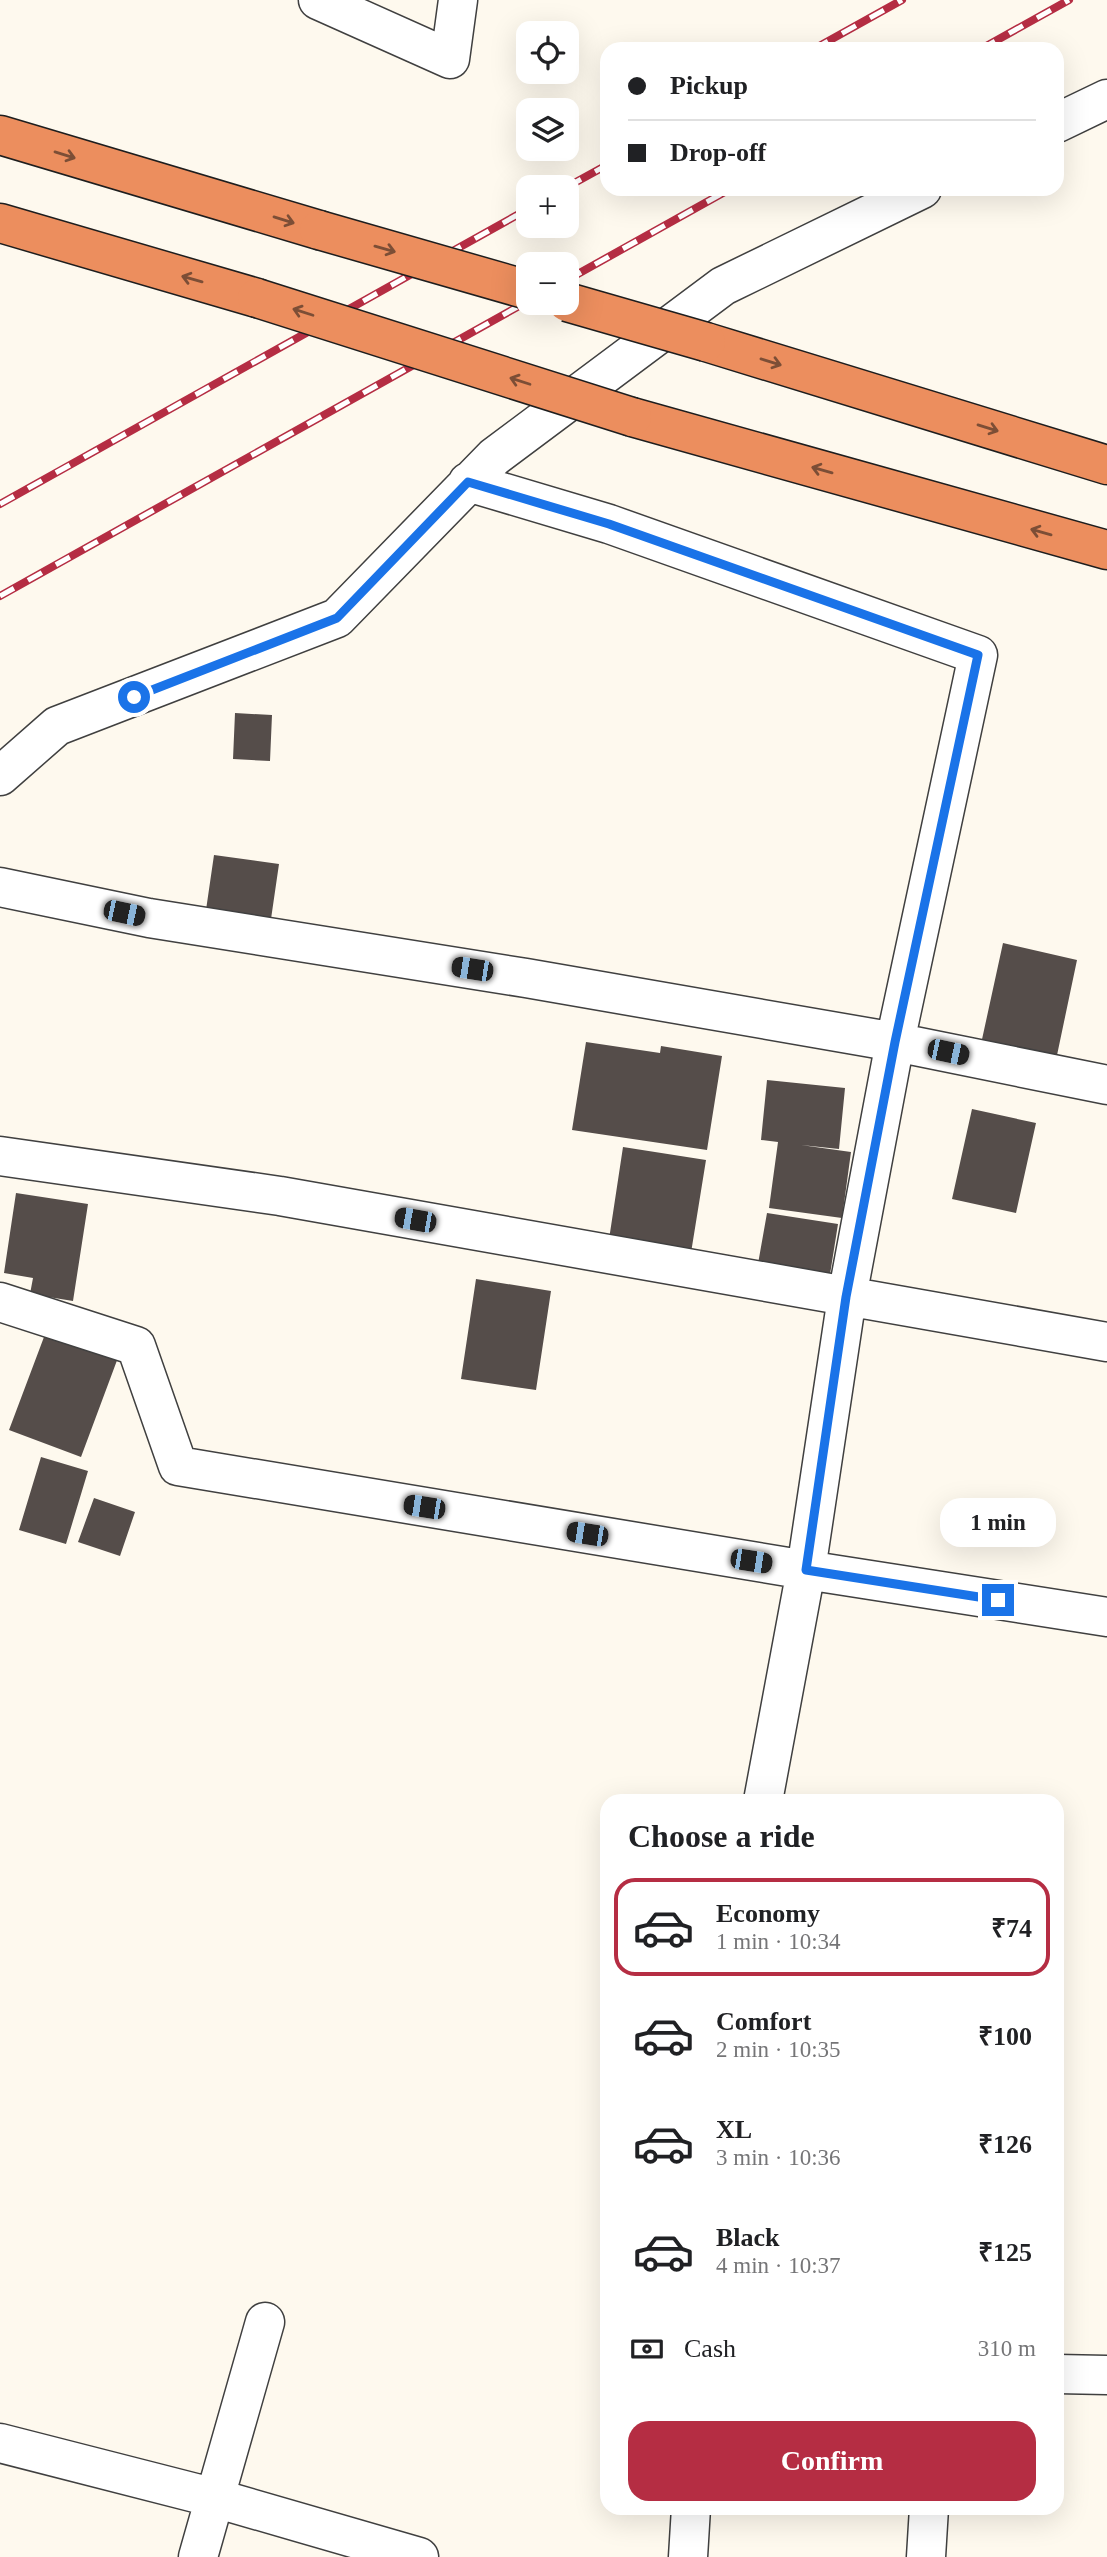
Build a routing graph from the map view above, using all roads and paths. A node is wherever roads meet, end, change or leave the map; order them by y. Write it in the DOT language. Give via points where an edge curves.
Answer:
graph roads {
  1 [pos="318,0"];
  2 [pos="458,0"];
  3 [pos="1107,99"];
  4 [pos="1064,120"];
  5 [pos="0,135"];
  6 [pos="908,196"];
  7 [pos="0,223"];
  8 [pos="516,287"];
  9 [pos="579,305"];
  10 [pos="1107,465"];
  11 [pos="468,482"];
  12 [pos="1107,550"];
  13 [pos="0,776"];
  14 [pos="0,887"];
  15 [pos="895,1042"];
  16 [pos="1107,1085"];
  17 [pos="0,1156"];
  18 [pos="846,1297"];
  19 [pos="0,1302"];
  20 [pos="1107,1342"];
  21 [pos="806,1570"];
  22 [pos="1107,1616"];
  23 [pos="764,1794"];
  24 [pos="265,2322"];
  25 [pos="1064,2374"];
  26 [pos="1107,2375"];
  27 [pos="0,2443"];
  28 [pos="215,2498"];
  29 [pos="691,2515"];
  30 [pos="929,2515"];
  31 [pos="198,2557"];
  32 [pos="419,2557"];
  33 [pos="688,2557"];
  34 [pos="926,2557"];
  1 -- 2 [label="street" via="450,58"];
  3 -- 4 [label="street"];
  5 -- 8 [label="highway, one-way, bridge"];
  6 -- 11 [label="street" via="723,286 494,457"];
  12 -- 7 [label="highway, one-way, bridge" via="632,417 257,298"];
  9 -- 10 [label="highway, one-way, bridge"];
  11 -- 13 [label="street" via="337,618 57,726"];
  11 -- 15 [label="street" via="609,524 978,655"];
  14 -- 15 [label="street" via="149,918"];
  15 -- 16 [label="street"];
  15 -- 18 [label="street"];
  17 -- 18 [label="street" via="280,1196"];
  18 -- 20 [label="street"];
  18 -- 21 [label="street"];
  19 -- 21 [label="street" via="136,1346 178,1466"];
  21 -- 22 [label="street"];
  21 -- 23 [label="street"];
  24 -- 28 [label="street"];
  25 -- 26 [label="street"];
  27 -- 28 [label="street"];
  28 -- 31 [label="street"];
  28 -- 32 [label="street"];
  29 -- 33 [label="street"];
  30 -- 34 [label="street"];
}
